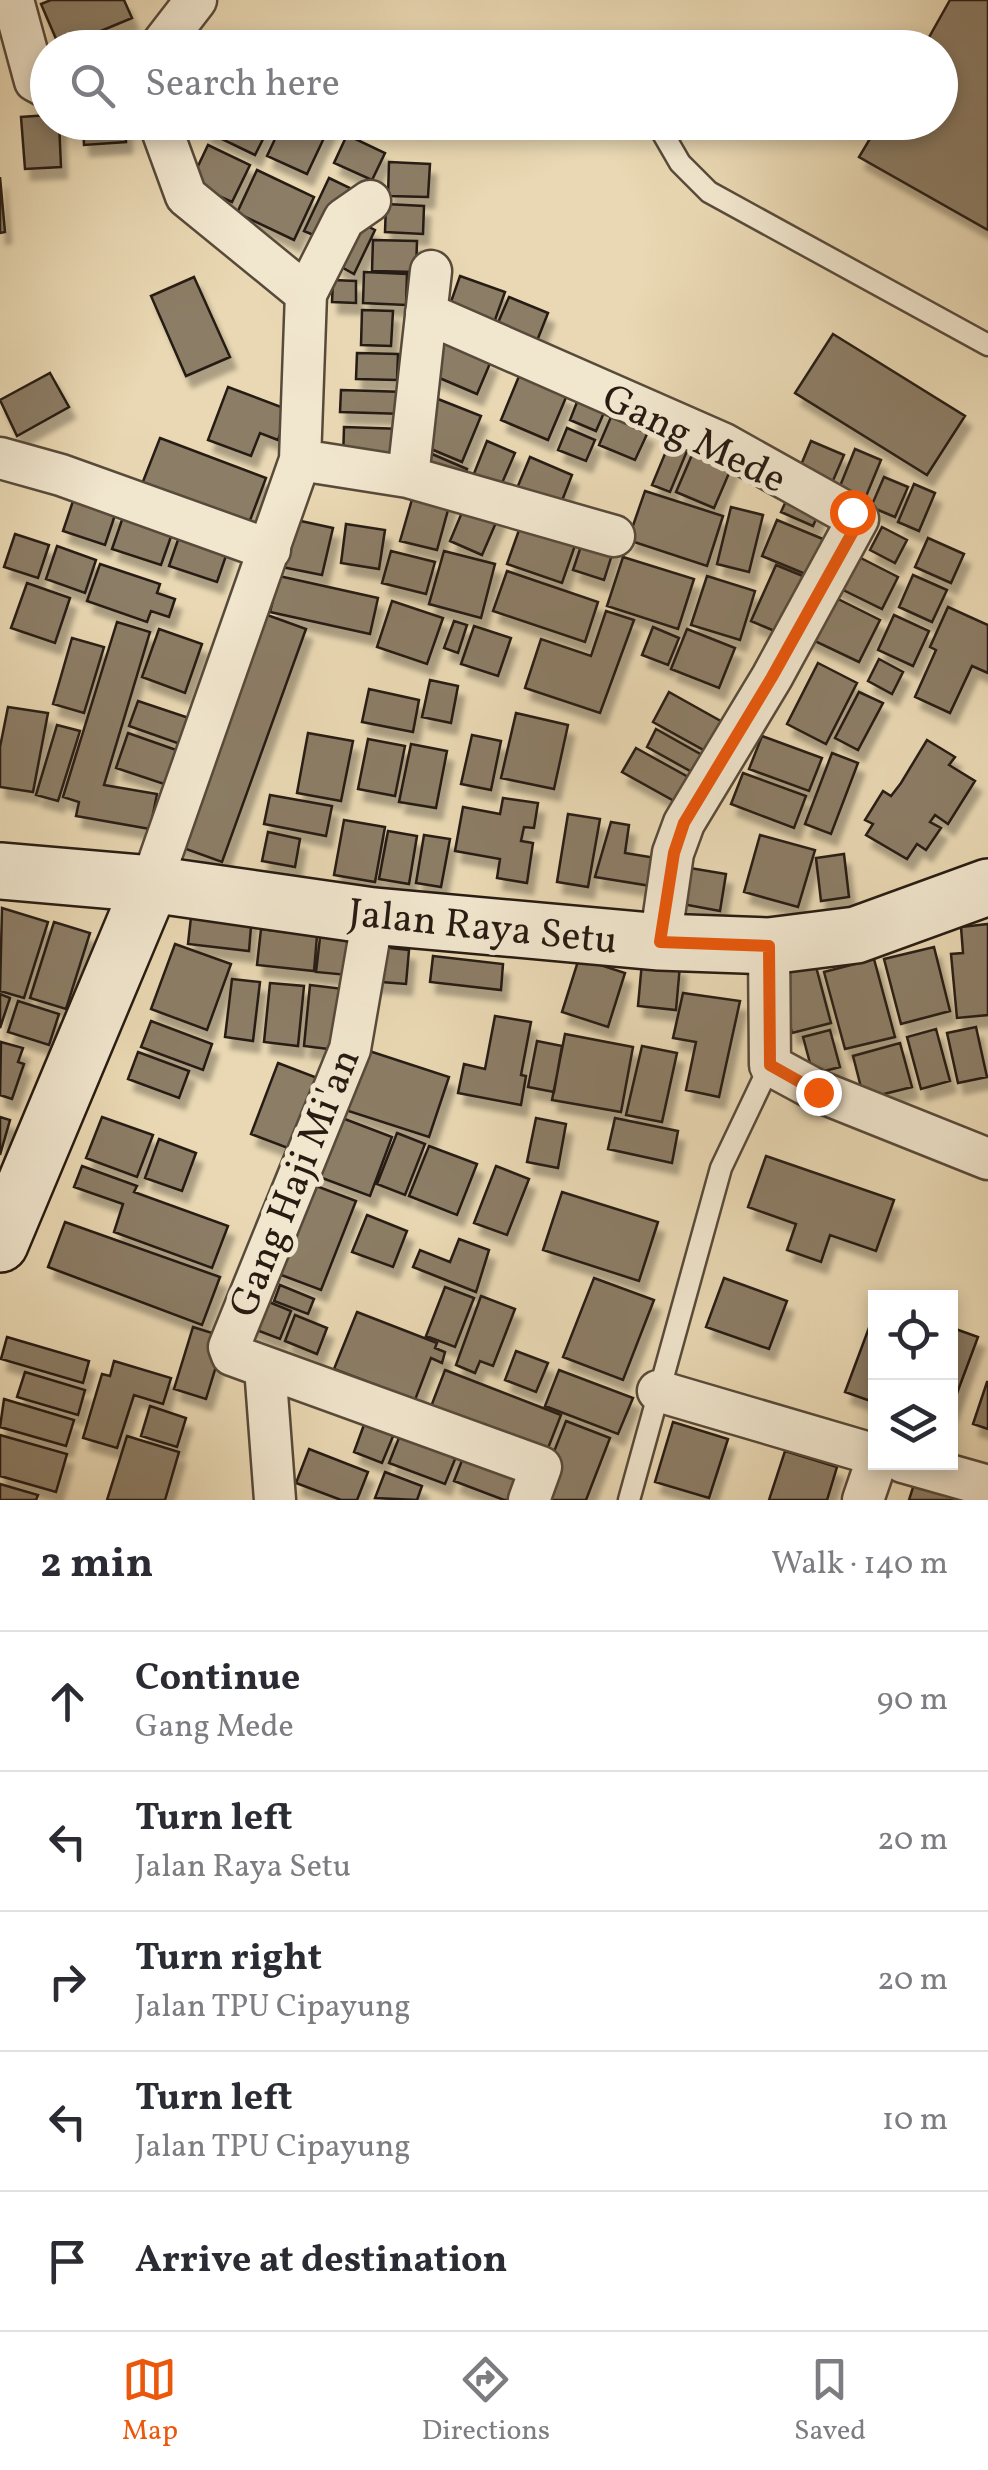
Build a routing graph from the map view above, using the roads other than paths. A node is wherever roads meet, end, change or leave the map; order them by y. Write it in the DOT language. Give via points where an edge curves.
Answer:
graph roads {
  1 [pos="13,0"];
  2 [pos="196,0"];
  3 [pos="173,30"];
  4 [pos="30,60"];
  5 [pos="166,140"];
  6 [pos="667,140"];
  7 [pos="370,200"];
  8 [pos="430,271"];
  9 [pos="306,294"];
  10 [pos="426,313"];
  11 [pos="988,345"];
  12 [pos="0,458"];
  13 [pos="300,460"];
  14 [pos="408,477"];
  15 [pos="614,536"];
  16 [pos="270,550"];
  17 [pos="0,870"];
  18 [pos="150,884"];
  19 [pos="988,887"];
  20 [pos="373,916"];
  21 [pos="660,942"];
  22 [pos="769,946"];
  23 [pos="770,1065"];
  24 [pos="988,1158"];
  25 [pos="1,1240"];
  26 [pos="265,1367"];
  27 [pos="658,1391"];
  28 [pos="868,1453"];
  29 [pos="873,1470"];
  30 [pos="931,1470"];
  31 [pos="535,1486"];
  32 [pos="988,1486"];
  33 [pos="275,1500"];
  34 [pos="629,1500"];
  35 [pos="863,1500"];
  1 -- 4 [label="street"];
  2 -- 3 [label="street"];
  5 -- 9 [label="street" via="186,196"];
  6 -- 11 [label="lane" via="709,192"];
  7 -- 9 [label="street" via="344,219"];
  8 -- 10 [label="street"];
  9 -- 13 [label="street"];
  10 -- 14 [label="street"];
  10 -- 21 [label="street, Gang Mede" via="722,443 858,520 684,823"];
  12 -- 16 [label="street"];
  13 -- 14 [label="street"];
  13 -- 16 [label="street"];
  14 -- 15 [label="street"];
  16 -- 18 [label="street"];
  17 -- 18 [label="street, Jalan Raya Setu"];
  18 -- 20 [label="street, Jalan Raya Setu"];
  18 -- 25 [label="street"];
  19 -- 22 [label="street, Jalan Raya Setu" via="856,935"];
  20 -- 21 [label="street, Jalan Raya Setu"];
  20 -- 26 [label="street, Gang Haji Mi'an" via="350,1050 230,1336 232,1355"];
  21 -- 22 [label="street, Jalan Raya Setu"];
  22 -- 23 [label="street"];
  23 -- 24 [label="street" via="818,1092"];
  23 -- 27 [label="lane" via="722,1168"];
  26 -- 31 [label="street, Gang Haji Mi'an" via="540,1467"];
  26 -- 33 [label="street"];
  27 -- 28 [label="street"];
  27 -- 34 [label="lane"];
  29 -- 35 [label="street"];
  30 -- 32 [label="street"];
}
